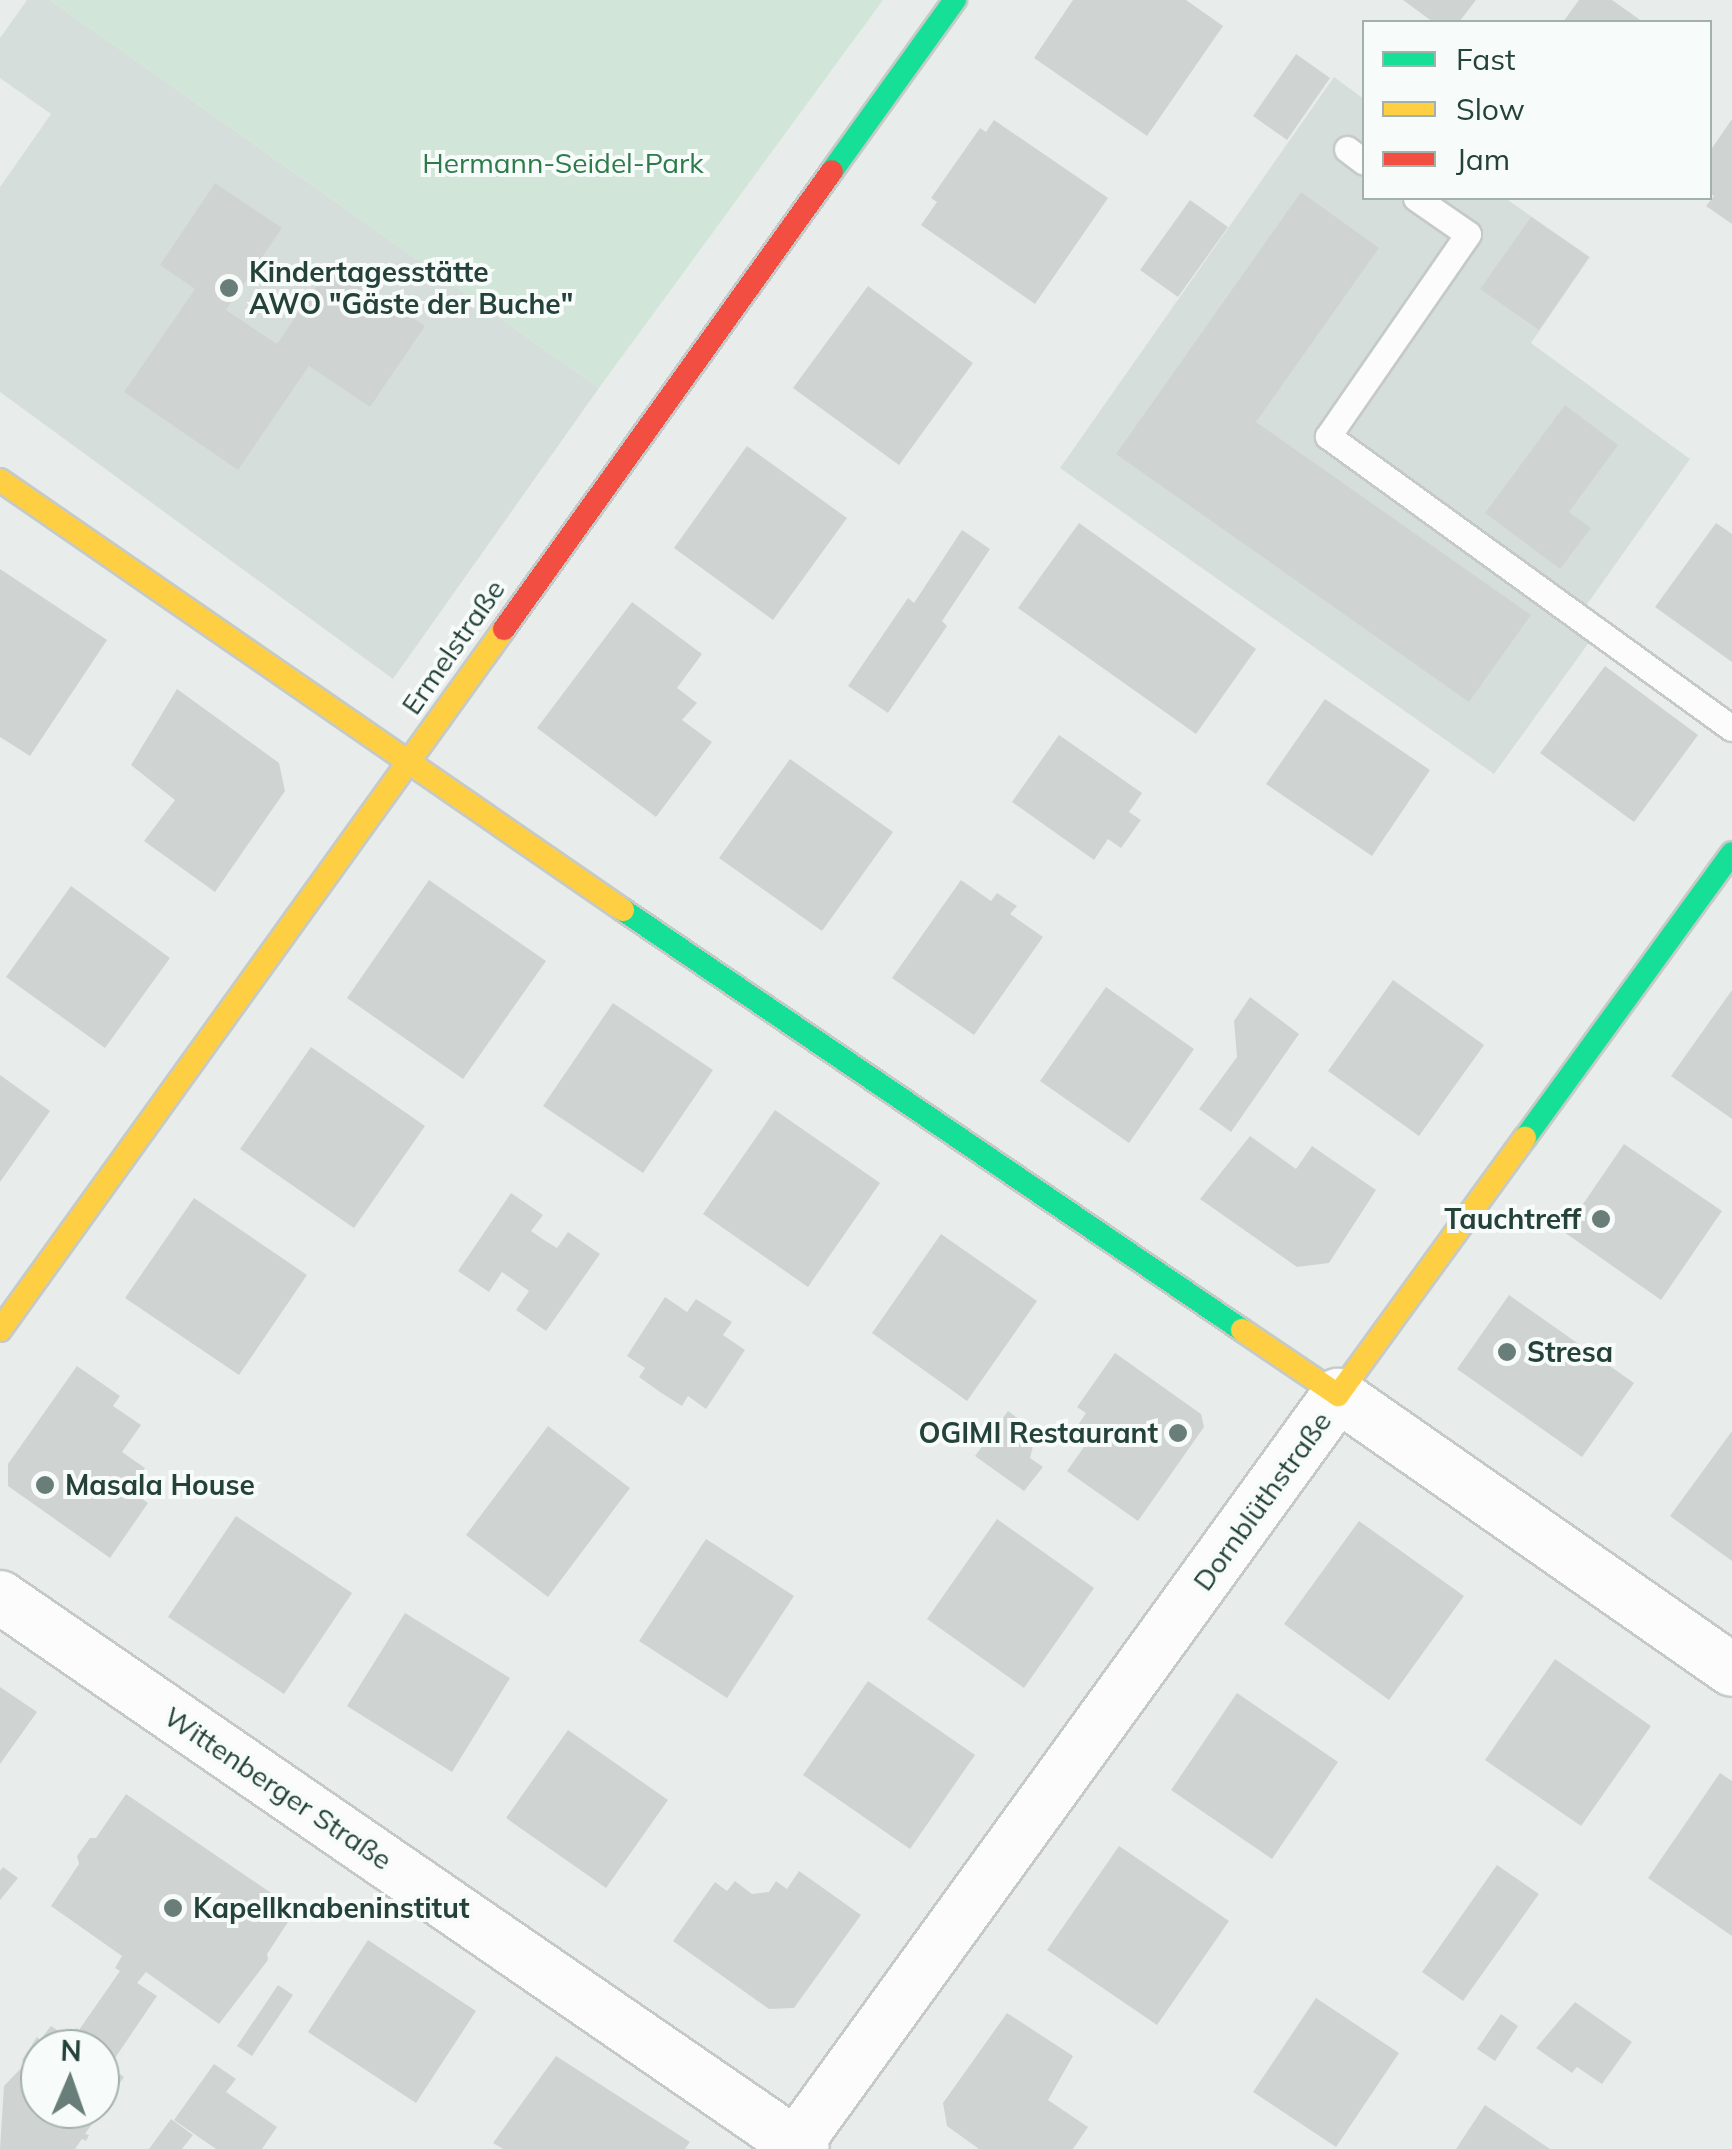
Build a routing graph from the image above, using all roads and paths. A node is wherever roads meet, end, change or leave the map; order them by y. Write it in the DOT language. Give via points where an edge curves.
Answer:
graph roads {
  1 [pos="955,0"];
  2 [pos="1419,200"];
  3 [pos="0,480"];
  4 [pos="1732,728"];
  5 [pos="407,764"];
  6 [pos="1732,853"];
  7 [pos="0,1330"];
  8 [pos="1338,1395"];
  9 [pos="0,1596"];
  10 [pos="1732,1670"];
  11 [pos="797,2147"];
  1 -- 5 [label="street, Ermelstraße"];
  2 -- 4 [label="lane" via="1468,234 1328,436"];
  3 -- 5 [label="street"];
  5 -- 7 [label="street, Ermelstraße"];
  5 -- 8 [label="street"];
  6 -- 8 [label="street, Dornblüthstraße"];
  8 -- 10 [label="street"];
  8 -- 11 [label="street, Dornblüthstraße"];
  9 -- 11 [label="street, Wittenberger Straße"];
}
